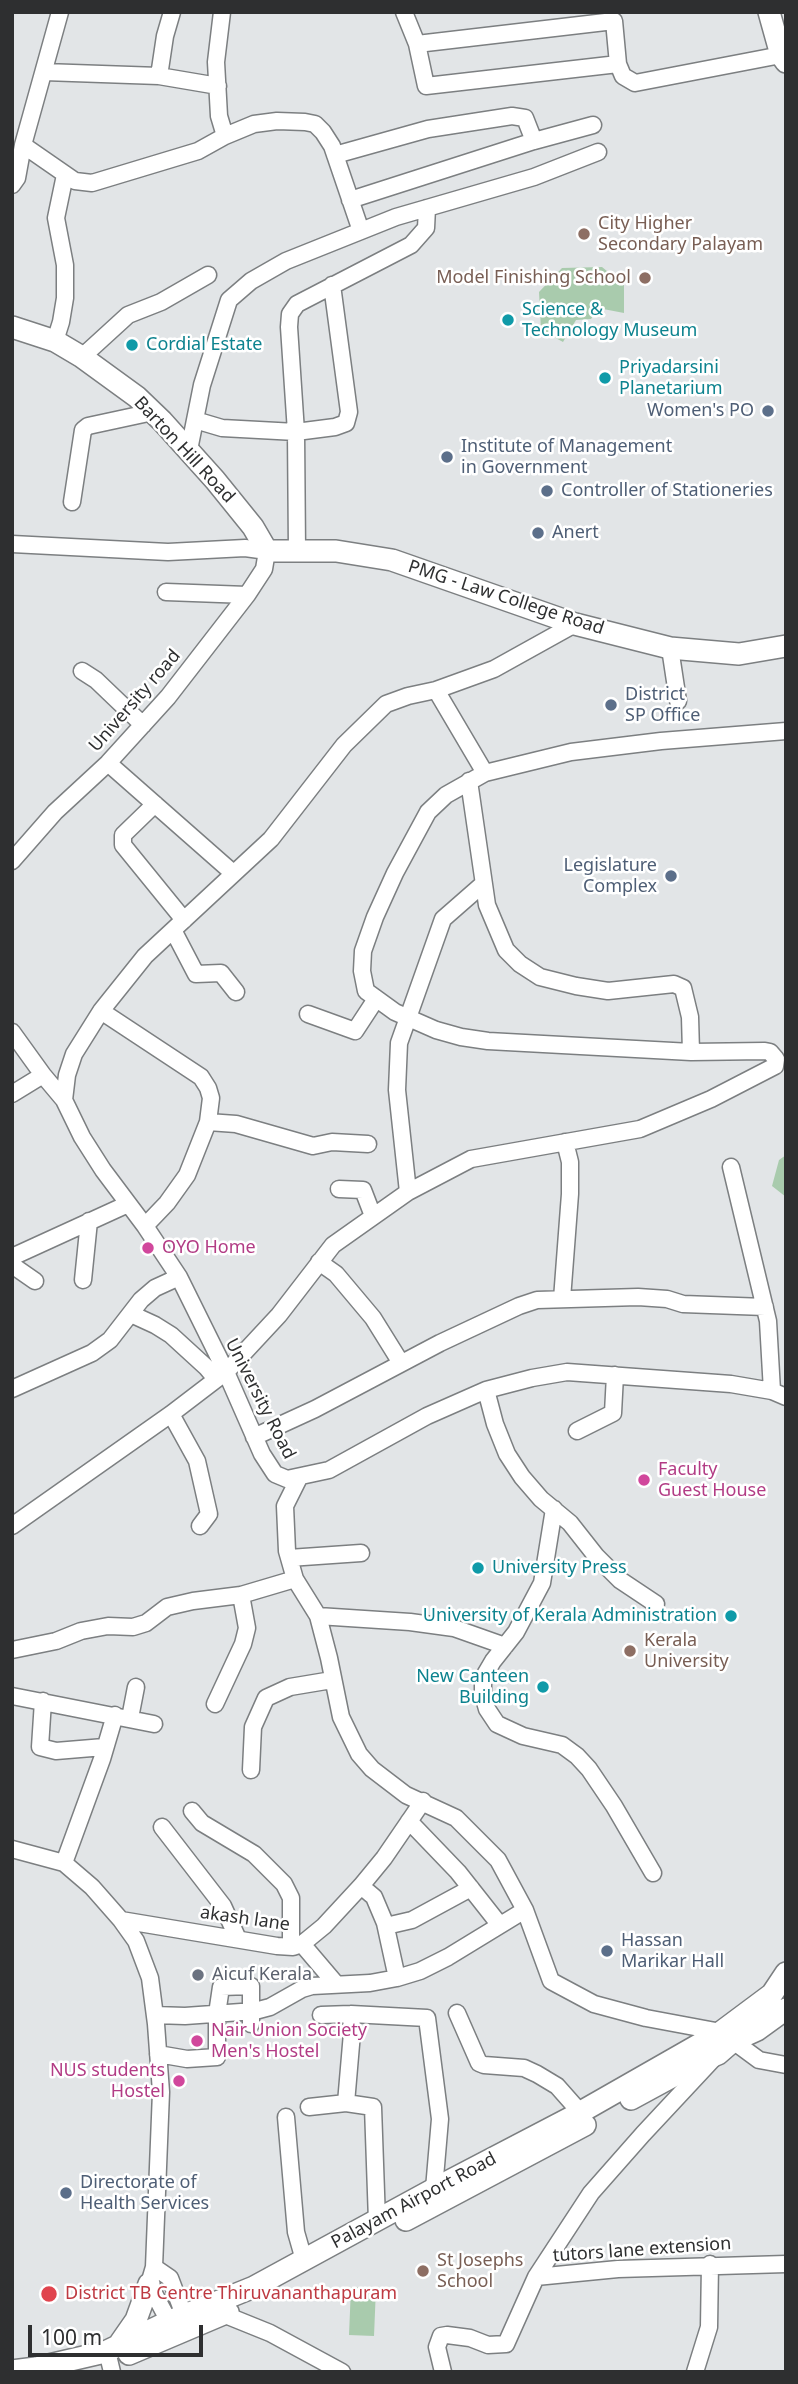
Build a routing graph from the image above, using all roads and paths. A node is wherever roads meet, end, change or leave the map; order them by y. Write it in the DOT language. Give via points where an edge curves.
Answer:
graph roads {
  1 [pos="60,12"];
  2 [pos="172,12"];
  3 [pos="222,12"];
  4 [pos="404,12"];
  5 [pos="769,12"];
  6 [pos="582,19"];
  7 [pos="417,44"];
  8 [pos="784,58"];
  9 [pos="618,64"];
  10 [pos="44,72"];
  11 [pos="159,76"];
  12 [pos="218,86"];
  13 [pos="593,125"];
  14 [pos="225,136"];
  15 [pos="534,141"];
  16 [pos="23,145"];
  17 [pos="598,152"];
  18 [pos="335,155"];
  19 [pos="65,175"];
  20 [pos="12,185"];
  21 [pos="350,200"];
  22 [pos="427,208"];
  23 [pos="361,231"];
  24 [pos="208,275"];
  25 [pos="332,285"];
  26 [pos="12,327"];
  27 [pos="55,341"];
  28 [pos="82,357"];
  29 [pos="153,412"];
  30 [pos="195,420"];
  31 [pos="296,432"];
  32 [pos="189,450"];
  33 [pos="72,502"];
  34 [pos="12,544"];
  35 [pos="267,551"];
  36 [pos="297,551"];
  37 [pos="166,592"];
  38 [pos="247,596"];
  39 [pos="575,624"];
  40 [pos="786,646"];
  41 [pos="670,648"];
  42 [pos="82,671"];
  43 [pos="436,690"];
  44 [pos="678,701"];
  45 [pos="143,724"];
  46 [pos="786,732"];
  47 [pos="108,763"];
  48 [pos="485,773"];
  49 [pos="469,782"];
  50 [pos="155,804"];
  51 [pos="12,861"];
  52 [pos="233,873"];
  53 [pos="483,884"];
  54 [pos="178,925"];
  55 [pos="236,992"];
  56 [pos="376,999"];
  57 [pos="102,1011"];
  58 [pos="308,1014"];
  59 [pos="410,1019"];
  60 [pos="12,1032"];
  61 [pos="691,1052"];
  62 [pos="43,1075"];
  63 [pos="12,1094"];
  64 [pos="64,1100"];
  65 [pos="208,1122"];
  66 [pos="565,1142"];
  67 [pos="368,1144"];
  68 [pos="731,1167"];
  69 [pos="338,1189"];
  70 [pos="408,1192"];
  71 [pos="128,1204"];
  72 [pos="373,1216"];
  73 [pos="89,1221"];
  74 [pos="145,1226"];
  75 [pos="12,1257"];
  76 [pos="319,1262"];
  77 [pos="12,1265"];
  78 [pos="179,1277"];
  79 [pos="83,1280"];
  80 [pos="35,1281"];
  81 [pos="562,1299"];
  82 [pos="765,1307"];
  83 [pos="131,1314"];
  84 [pos="401,1363"];
  85 [pos="615,1375"];
  86 [pos="221,1376"];
  87 [pos="14,1386"];
  88 [pos="486,1390"];
  89 [pos="779,1394"];
  90 [pos="171,1414"];
  91 [pos="578,1431"];
  92 [pos="254,1437"];
  93 [pos="275,1474"];
  94 [pos="299,1478"];
  95 [pos="285,1506"];
  96 [pos="554,1510"];
  97 [pos="12,1526"];
  98 [pos="200,1526"];
  99 [pos="361,1553"];
  100 [pos="289,1558"];
  101 [pos="295,1579"];
  102 [pos="241,1595"];
  103 [pos="656,1604"];
  104 [pos="318,1616"];
  105 [pos="505,1646"];
  106 [pos="12,1650"];
  107 [pos="332,1680"];
  108 [pos="136,1687"];
  109 [pos="12,1696"];
  110 [pos="43,1701"];
  111 [pos="215,1704"];
  112 [pos="123,1717"];
  113 [pos="154,1724"];
  114 [pos="104,1747"];
  115 [pos="251,1770"];
  116 [pos="423,1801"];
  117 [pos="192,1811"];
  118 [pos="409,1821"];
  119 [pos="162,1827"];
  120 [pos="12,1849"];
  121 [pos="64,1863"];
  122 [pos="653,1873"];
  123 [pos="361,1886"];
  124 [pos="471,1888"];
  125 [pos="525,1910"];
  126 [pos="121,1920"];
  127 [pos="499,1924"];
  128 [pos="386,1926"];
  129 [pos="238,1939"];
  130 [pos="296,1945"];
  131 [pos="786,1973"];
  132 [pos="397,1978"];
  133 [pos="336,1984"];
  134 [pos="786,2009"];
  135 [pos="457,2013"];
  136 [pos="217,2014"];
  137 [pos="351,2014"];
  138 [pos="155,2015"];
  139 [pos="321,2015"];
  140 [pos="250,2018"];
  141 [pos="724,2042"];
  142 [pos="158,2054"];
  143 [pos="786,2065"];
  144 [pos="346,2103"];
  145 [pos="309,2108"];
  146 [pos="580,2112"];
  147 [pos="285,2117"];
  148 [pos="434,2189"];
  149 [pos="377,2221"];
  150 [pos="304,2260"];
  151 [pos="710,2264"];
  152 [pos="786,2264"];
  153 [pos="151,2276"];
  154 [pos="536,2277"];
  155 [pos="224,2313"];
  156 [pos="184,2322"];
  157 [pos="107,2362"];
  158 [pos="12,2371"];
  159 [pos="342,2372"];
  160 [pos="443,2372"];
  161 [pos="695,2372"];
  1 -- 10 [label="street"];
  2 -- 11 [label="street"];
  3 -- 12 [label="street"];
  4 -- 7 [label="street"];
  5 -- 8 [label="main road"];
  6 -- 7 [label="street"];
  6 -- 9 [label="street" via="614,21"];
  7 -- 9 [label="street" via="426,86"];
  8 -- 9 [label="street" via="635,83 623,76"];
  10 -- 11 [label="street"];
  10 -- 16 [label="street"];
  11 -- 12 [label="street"];
  12 -- 14 [label="street"];
  13 -- 15 [label="street"];
  14 -- 18 [label="street" via="254,124 305,122 323,132"];
  14 -- 19 [label="street" via="198,151 92,183"];
  15 -- 18 [label="street" via="525,118 512,116 428,129"];
  15 -- 21 [label="street"];
  16 -- 19 [label="street"];
  16 -- 20 [label="street"];
  17 -- 22 [label="street" via="534,177"];
  18 -- 21 [label="street"];
  19 -- 27 [label="street" via="56,218 65,265 65,298"];
  21 -- 23 [label="street"];
  22 -- 23 [label="street"];
  22 -- 25 [label="street" via="426,228 411,245"];
  23 -- 30 [label="street" via="286,261 229,300"];
  24 -- 28 [label="street" via="128,315"];
  25 -- 31 [label="street" via="297,303 290,314"];
  25 -- 31 [label="street" via="348,418 335,427"];
  26 -- 27 [label="main road, Barton Hill Road"];
  27 -- 28 [label="main road, Barton Hill Road"];
  28 -- 29 [label="main road, Barton Hill Road"];
  29 -- 32 [label="main road, Barton Hill Road"];
  29 -- 33 [label="street" via="83,430"];
  30 -- 31 [label="street" via="222,428"];
  30 -- 32 [label="street"];
  31 -- 36 [label="street"];
  32 -- 35 [label="main road, Barton Hill Road" via="253,527"];
  34 -- 35 [label="street" via="167,552"];
  35 -- 36 [label="main road, PMG - Law College Road"];
  35 -- 38 [label="street, University road" via="264,569"];
  36 -- 39 [label="main road, PMG - Law College Road" via="336,551 392,560"];
  37 -- 38 [label="street"];
  38 -- 45 [label="street, University road"];
  39 -- 41 [label="main road, PMG - Law College Road"];
  39 -- 43 [label="street" via="494,669"];
  40 -- 41 [label="main road, PMG - Law College Road" via="739,654"];
  41 -- 44 [label="street"];
  42 -- 45 [label="street"];
  43 -- 48 [label="street"];
  43 -- 52 [label="street" via="386,704 344,745 271,839"];
  45 -- 47 [label="street, University road"];
  46 -- 48 [label="street" via="571,752"];
  47 -- 50 [label="street"];
  47 -- 51 [label="street, University road" via="55,812"];
  48 -- 49 [label="street"];
  49 -- 53 [label="street"];
  49 -- 56 [label="street" via="428,812 375,917 363,951 362,971 366,991"];
  50 -- 52 [label="street"];
  50 -- 54 [label="street" via="123,835 123,845"];
  52 -- 54 [label="street"];
  53 -- 59 [label="street" via="443,919"];
  53 -- 61 [label="street" via="506,950 540,976 608,991 674,984 683,988"];
  54 -- 55 [label="street" via="196,974 220,972"];
  54 -- 57 [label="street" via="145,956"];
  56 -- 58 [label="street" via="355,1031"];
  56 -- 59 [label="street"];
  57 -- 64 [label="street" via="74,1054"];
  57 -- 65 [label="street" via="201,1076 211,1098"];
  59 -- 61 [label="street" via="488,1041"];
  59 -- 70 [label="street" via="399,1043 397,1070"];
  60 -- 62 [label="street, University Road"];
  61 -- 66 [label="street" via="770,1052 776,1059 775,1066 639,1129"];
  62 -- 63 [label="street"];
  62 -- 64 [label="street, University Road"];
  64 -- 71 [label="street, University Road" via="82,1136"];
  65 -- 67 [label="street" via="236,1124 313,1146"];
  65 -- 74 [label="street" via="187,1175"];
  66 -- 70 [label="street" via="471,1160"];
  66 -- 81 [label="street" via="570,1194"];
  68 -- 82 [label="street"];
  69 -- 72 [label="street" via="363,1190"];
  70 -- 72 [label="street"];
  71 -- 73 [label="street"];
  71 -- 74 [label="street, University Road"];
  72 -- 76 [label="street" via="332,1245"];
  73 -- 75 [label="street"];
  73 -- 79 [label="street"];
  74 -- 78 [label="street, University Road"];
  76 -- 84 [label="street" via="336,1274 373,1318"];
  76 -- 86 [label="street" via="279,1315"];
  77 -- 80 [label="street"];
  78 -- 83 [label="street" via="155,1288"];
  78 -- 86 [label="street, University Road"];
  81 -- 82 [label="street" via="638,1297 682,1304"];
  81 -- 84 [label="street" via="519,1306"];
  82 -- 89 [label="street"];
  83 -- 86 [label="street" via="171,1335"];
  83 -- 87 [label="street" via="110,1340 92,1353"];
  84 -- 92 [label="street"];
  85 -- 88 [label="street, University Road" via="567,1372"];
  85 -- 89 [label="street, University Road" via="731,1384"];
  85 -- 91 [label="street" via="613,1413"];
  86 -- 90 [label="street"];
  86 -- 92 [label="street, University Road"];
  88 -- 94 [label="street, University Road" via="427,1416 329,1470"];
  88 -- 96 [label="street" via="507,1454"];
  90 -- 97 [label="street"];
  90 -- 98 [label="street" via="200,1472 209,1514"];
  92 -- 93 [label="street, University Road"];
  93 -- 94 [label="street, University Road"];
  93 -- 95 [label="street"];
  94 -- 95 [label="street"];
  95 -- 100 [label="street"];
  96 -- 103 [label="street" via="620,1580"];
  96 -- 105 [label="street" via="542,1583"];
  99 -- 100 [label="street"];
  100 -- 101 [label="street"];
  101 -- 102 [label="street"];
  101 -- 104 [label="street"];
  102 -- 106 [label="street" via="167,1607 133,1627 81,1631"];
  102 -- 111 [label="street" via="247,1628"];
  104 -- 105 [label="street" via="454,1628"];
  104 -- 107 [label="street"];
  105 -- 122 [label="street" via="483,1678 487,1709 507,1730 562,1745 578,1756"];
  107 -- 115 [label="street" via="290,1687 266,1698 253,1727"];
  107 -- 116 [label="street" via="341,1717 359,1754 405,1795"];
  108 -- 112 [label="street"];
  109 -- 110 [label="street"];
  110 -- 112 [label="street"];
  110 -- 114 [label="street" via="40,1747 56,1751"];
  112 -- 113 [label="street"];
  112 -- 114 [label="street"];
  114 -- 121 [label="street"];
  116 -- 118 [label="street, akash lane"];
  116 -- 125 [label="street" via="456,1818 498,1860"];
  117 -- 130 [label="street" via="202,1823 254,1854 284,1884 291,1898"];
  118 -- 123 [label="street, akash lane"];
  118 -- 124 [label="street"];
  119 -- 129 [label="street" via="223,1906"];
  120 -- 121 [label="street"];
  121 -- 126 [label="street"];
  123 -- 128 [label="street" via="374,1897"];
  123 -- 130 [label="street, akash lane" via="324,1926"];
  124 -- 127 [label="street"];
  124 -- 128 [label="street" via="412,1920"];
  125 -- 127 [label="street"];
  125 -- 141 [label="street" via="551,1981 594,2004"];
  126 -- 129 [label="street, akash lane"];
  126 -- 138 [label="street" via="136,1941 150,1978"];
  127 -- 132 [label="street" via="448,1957"];
  128 -- 132 [label="street"];
  129 -- 130 [label="street, akash lane"];
  130 -- 133 [label="street"];
  131 -- 141 [label="main road, Palayam Airport Road" via="772,1994"];
  132 -- 133 [label="street"];
  133 -- 140 [label="street" via="302,1989"];
  134 -- 141 [label="main road, Palayam Airport Road" via="757,2030"];
  135 -- 146 [label="street" via="479,2063 537,2074 556,2086"];
  136 -- 138 [label="street"];
  136 -- 140 [label="street"];
  136 -- 140 [label="street" via="221,1987 251,1986"];
  136 -- 142 [label="street" via="216,2057"];
  137 -- 139 [label="street"];
  137 -- 144 [label="street"];
  137 -- 148 [label="street" via="427,2018 440,2119"];
  138 -- 142 [label="street"];
  141 -- 143 [label="street" via="759,2060"];
  141 -- 146 [label="main road, Palayam Airport Road"];
  141 -- 154 [label="street, tutors lane extension" via="591,2193"];
  141 -- 155 [label="main road, Palayam Airport Road" via="537,2152"];
  142 -- 153 [label="street" via="161,2092"];
  144 -- 145 [label="street"];
  144 -- 149 [label="street" via="373,2107"];
  146 -- 148 [label="main road, Palayam Airport Road"];
  147 -- 150 [label="street" via="296,2232"];
  148 -- 149 [label="main road, Palayam Airport Road"];
  149 -- 150 [label="main road, Palayam Airport Road"];
  150 -- 156 [label="main road, Palayam Airport Road"];
  151 -- 152 [label="street, tutors lane extension"];
  151 -- 154 [label="street, tutors lane extension"];
  151 -- 161 [label="street" via="709,2327"];
  153 -- 156 [label="street"];
  153 -- 157 [label="main road" via="136,2320"];
  154 -- 160 [label="street" via="506,2344 440,2336 437,2347"];
  155 -- 156 [label="main road, Palayam Airport Road"];
  155 -- 159 [label="street"];
  156 -- 157 [label="main road, Palayam Airport Road"];
  157 -- 158 [label="main road, Palayam Airport Road"];
}
